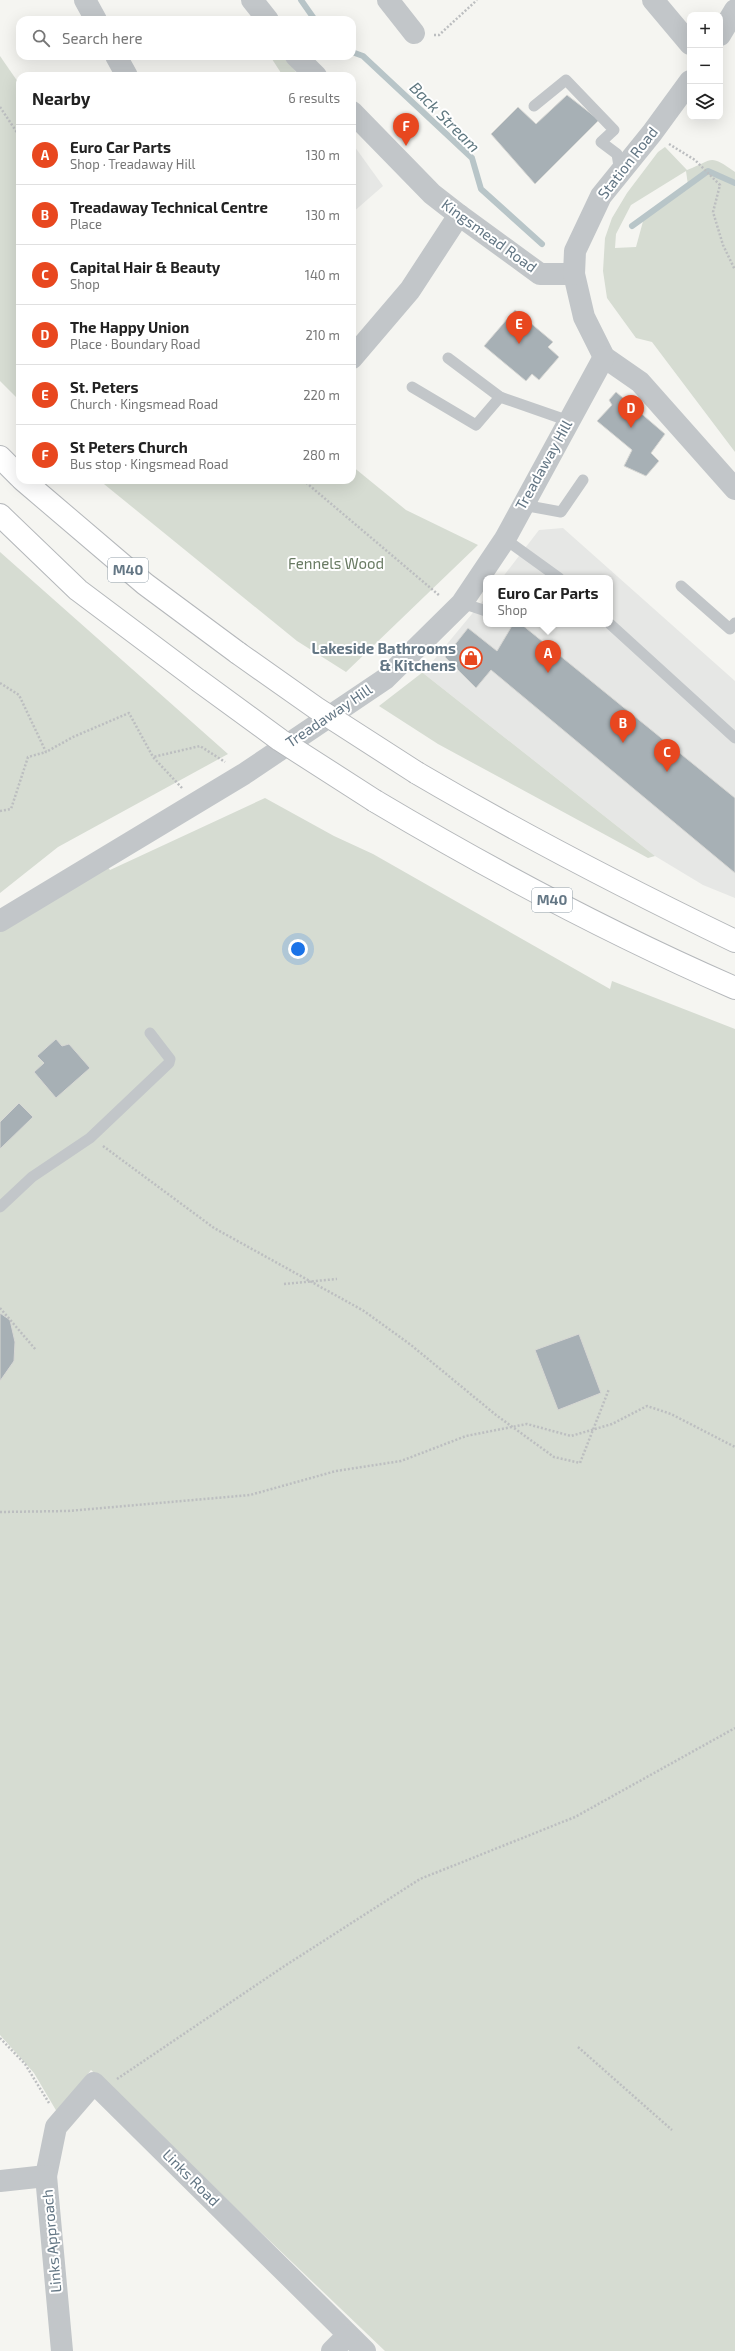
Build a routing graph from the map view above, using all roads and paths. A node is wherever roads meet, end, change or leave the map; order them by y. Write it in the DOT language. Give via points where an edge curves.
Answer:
graph roads {
  1 [pos="85,0"];
  2 [pos="252,0"];
  3 [pos="388,0"];
  4 [pos="477,0"];
  5 [pos="653,0"];
  6 [pos="735,10"];
  7 [pos="94,16"];
  8 [pos="265,16"];
  9 [pos="723,30"];
  10 [pos="414,34"];
  11 [pos="687,40"];
  12 [pos="118,60"];
  13 [pos="300,60"];
  14 [pos="126,72"];
  15 [pos="312,72"];
  16 [pos="688,84"];
  17 [pos="534,106"];
  18 [pos="0,108"];
  19 [pos="356,116"];
  20 [pos="16,131"];
  21 [pos="652,133"];
  22 [pos="620,172"];
  23 [pos="459,215"];
  24 [pos="735,270"];
  25 [pos="574,274"];
  26 [pos="356,353"];
  27 [pos="604,357"];
  28 [pos="448,358"];
  29 [pos="412,387"];
  30 [pos="500,397"];
  31 [pos="568,421"];
  32 [pos="0,457"];
  33 [pos="16,473"];
  34 [pos="583,480"];
  35 [pos="29,484"];
  36 [pos="308,484"];
  37 [pos="735,489"];
  38 [pos="523,505"];
  39 [pos="0,515"];
  40 [pos="505,538"];
  41 [pos="555,575"];
  42 [pos="681,586"];
  43 [pos="459,606"];
  44 [pos="483,610"];
  45 [pos="735,623"];
  46 [pos="613,627"];
  47 [pos="0,683"];
  48 [pos="735,738"];
  49 [pos="46,752"];
  50 [pos="153,757"];
  51 [pos="244,774"];
  52 [pos="197,803"];
  53 [pos="0,811"];
  54 [pos="0,921"];
  55 [pos="735,941"];
  56 [pos="735,988"];
  57 [pos="150,1033"];
  58 [pos="90,1138"];
  59 [pos="0,1207"];
  60 [pos="337,1279"];
  61 [pos="310,1282"];
  62 [pos="284,1284"];
  63 [pos="0,1308"];
  64 [pos="36,1350"];
  65 [pos="609,1389"];
  66 [pos="512,1427"];
  67 [pos="595,1429"];
  68 [pos="735,1447"];
  69 [pos="0,1512"];
  70 [pos="735,1728"];
  71 [pos="0,2038"];
  72 [pos="578,2047"];
  73 [pos="102,2089"];
  74 [pos="56,2127"];
  75 [pos="672,2130"];
  76 [pos="46,2176"];
  77 [pos="0,2181"];
  78 [pos="348,2335"];
  79 [pos="62,2351"];
  80 [pos="332,2351"];
  81 [pos="365,2351"];
  1 -- 7 [label="street"];
  2 -- 8 [label="street"];
  3 -- 10 [label="street"];
  4 -- 10 [label="path" via="439,35"];
  5 -- 11 [label="street"];
  6 -- 9 [label="street"];
  12 -- 14 [label="street"];
  13 -- 15 [label="street"];
  16 -- 21 [label="street, Station Road"];
  17 -- 22 [label="lane" via="566,80 614,130 601,142 617,154"];
  18 -- 20 [label="path"];
  19 -- 23 [label="street, Kingsmead Road" via="432,194"];
  21 -- 22 [label="street, Station Road"];
  21 -- 24 [label="path" via="695,160 720,185 713,212 723,245"];
  22 -- 25 [label="street, Station Road" via="601,196 575,251"];
  23 -- 25 [label="street, Kingsmead Road" via="540,274"];
  23 -- 26 [label="street" via="410,290"];
  25 -- 27 [label="street" via="584,317"];
  27 -- 31 [label="street, Treadaway Hill"];
  27 -- 37 [label="street" via="640,382"];
  28 -- 30 [label="lane"];
  29 -- 30 [label="lane" via="476,425"];
  30 -- 31 [label="lane"];
  31 -- 38 [label="street, Treadaway Hill"];
  32 -- 33 [label="highway"];
  34 -- 38 [label="lane" via="561,512"];
  35 -- 55 [label="highway, M40, bridge" via="145,584 316,708 493,818"];
  36 -- 43 [label="path"];
  38 -- 40 [label="street, Treadaway Hill"];
  39 -- 56 [label="highway, M40, bridge" via="78,590 280,740 444,842 556,902"];
  40 -- 41 [label="lane"];
  40 -- 43 [label="street, Treadaway Hill"];
  42 -- 45 [label="lane" via="730,629"];
  43 -- 44 [label="lane"];
  43 -- 51 [label="street, Treadaway Hill" via="385,679"];
  46 -- 48 [label="lane"];
  47 -- 49 [label="path" via="19,695"];
  49 -- 50 [label="path" via="73,737 129,713"];
  49 -- 53 [label="path" via="28,757 11,809"];
  50 -- 51 [label="path" via="200,746"];
  50 -- 52 [label="path"];
  51 -- 52 [label="street, Treadaway Hill"];
  52 -- 54 [label="street, Treadaway Hill"];
  57 -- 58 [label="lane" via="170,1058 169,1063"];
  58 -- 59 [label="lane" via="32,1176"];
  58 -- 61 [label="path" via="214,1228"];
  60 -- 61 [label="path"];
  61 -- 62 [label="path"];
  61 -- 66 [label="path" via="364,1310"];
  63 -- 64 [label="path"];
  65 -- 67 [label="path"];
  66 -- 67 [label="path" via="527,1424 571,1436"];
  66 -- 67 [label="path" via="554,1457 580,1463"];
  66 -- 69 [label="path" via="466,1436 401,1462 336,1471 250,1495 68,1511"];
  67 -- 68 [label="path" via="612,1424 648,1406 671,1414"];
  70 -- 73 [label="path" via="575,1817 420,1879"];
  71 -- 74 [label="path" via="25,2064 47,2098"];
  72 -- 75 [label="path"];
  73 -- 74 [label="street" via="94,2083"];
  73 -- 78 [label="street, Links Road"];
  74 -- 76 [label="street"];
  76 -- 77 [label="street, Links Approach"];
  76 -- 79 [label="street, Links Approach"];
  78 -- 80 [label="street"];
  78 -- 81 [label="street, Links Road"];
}
